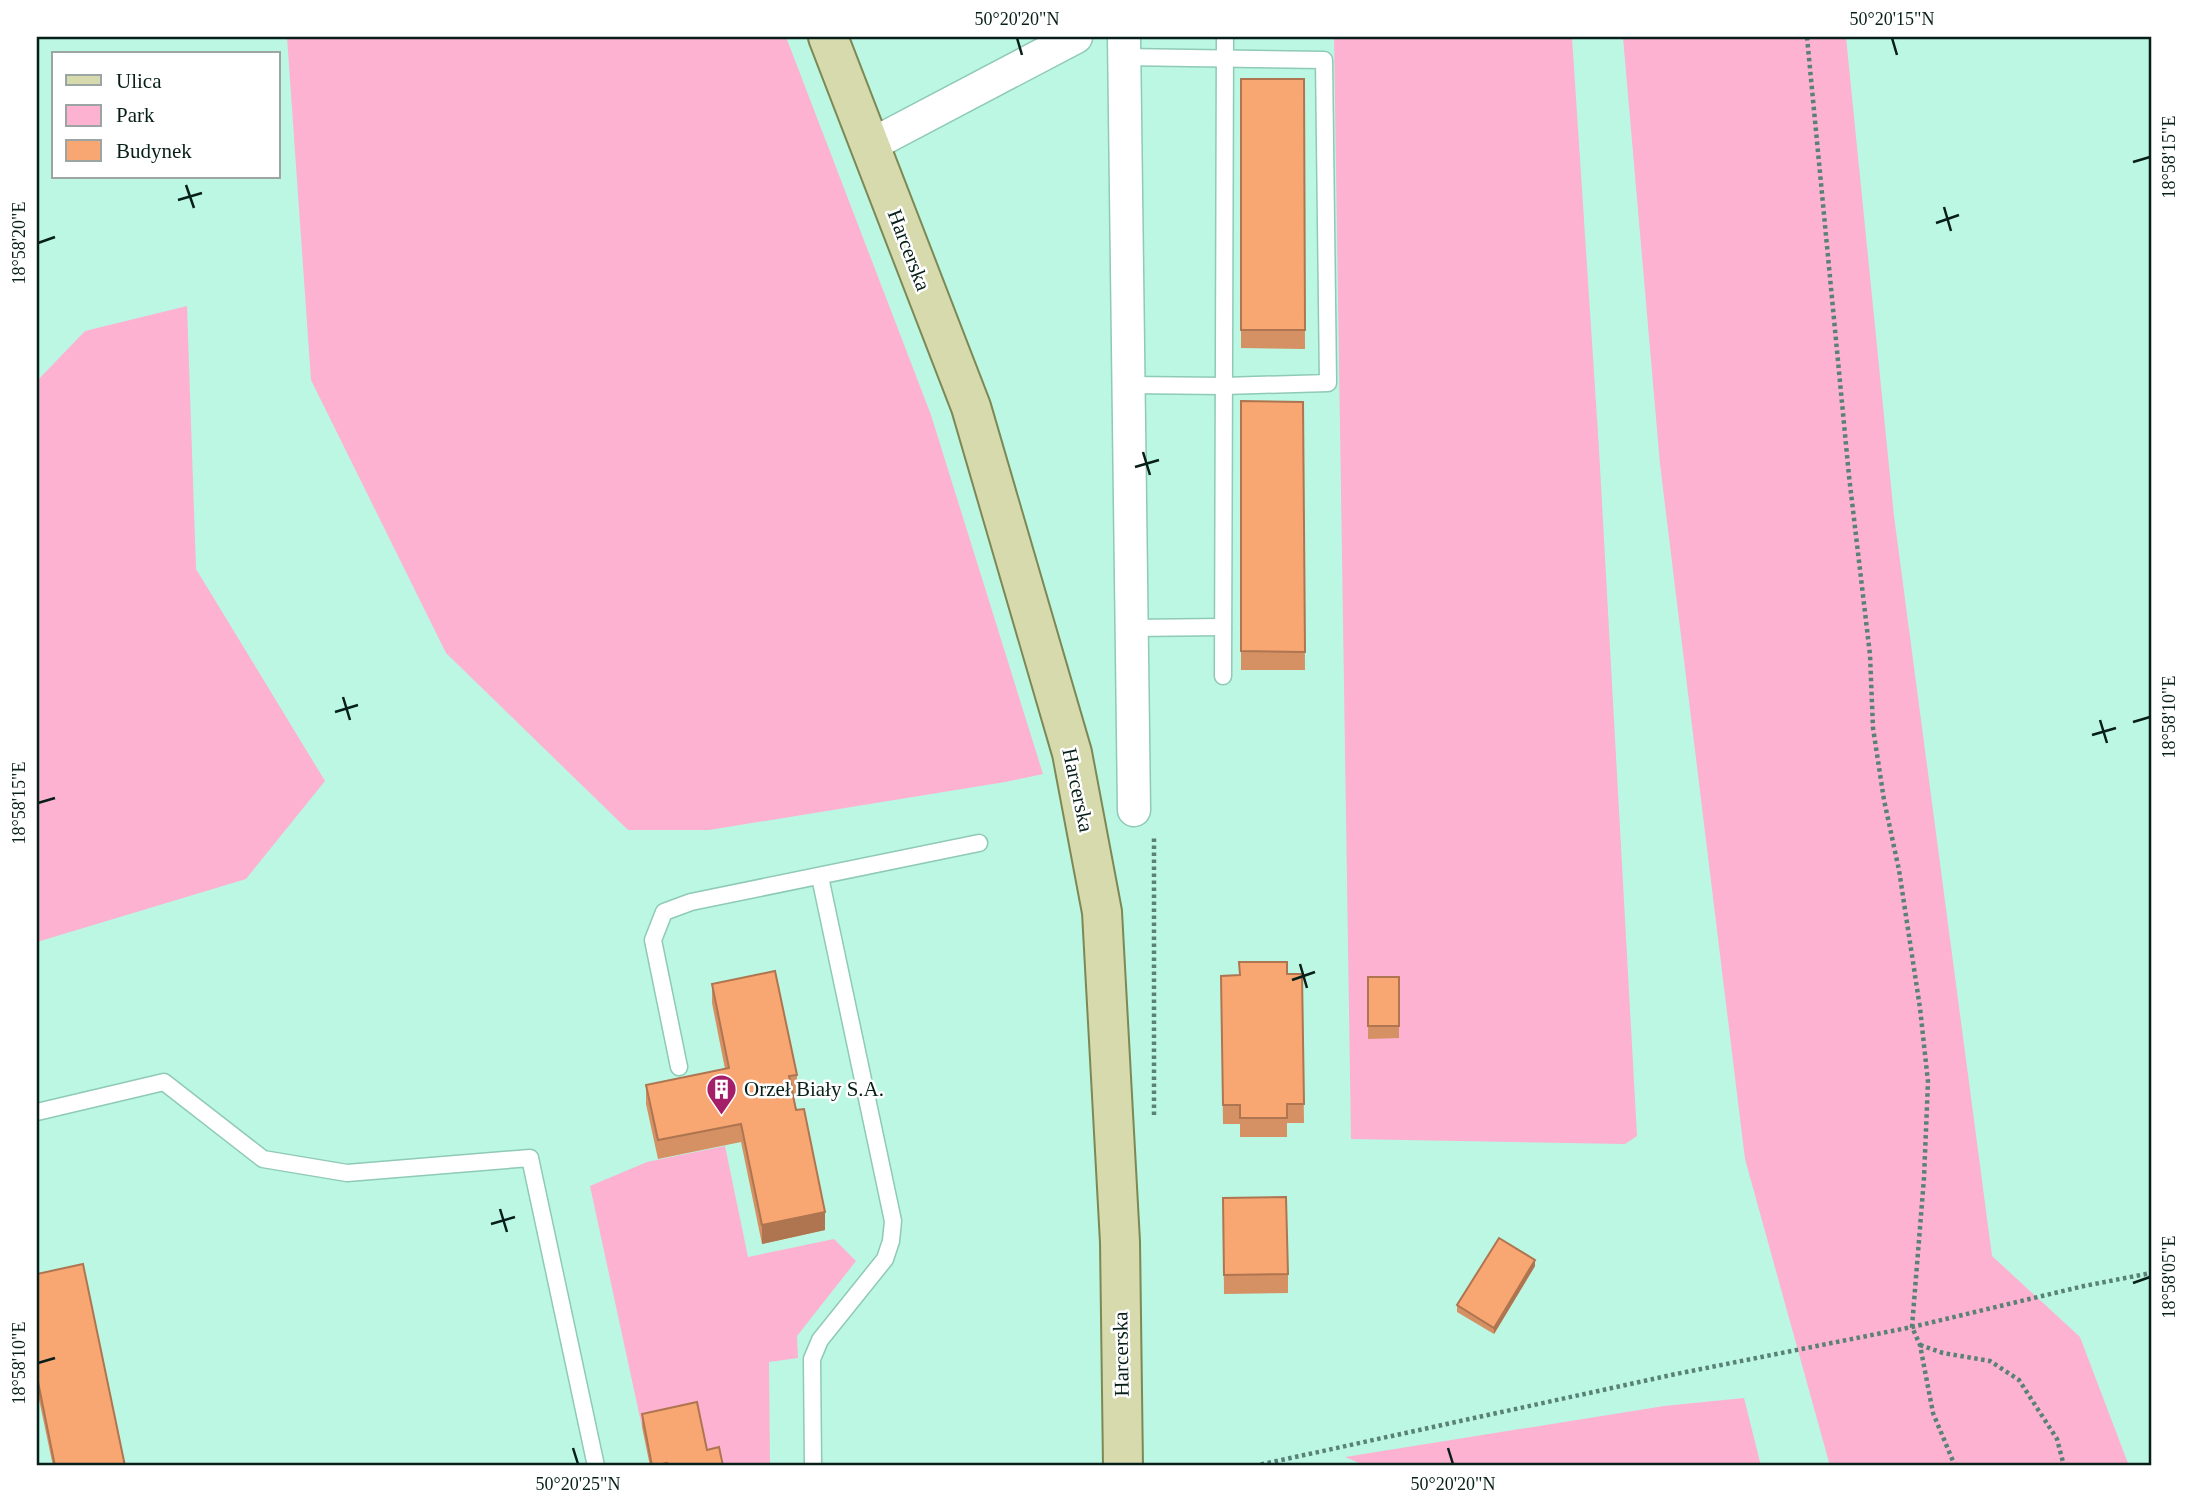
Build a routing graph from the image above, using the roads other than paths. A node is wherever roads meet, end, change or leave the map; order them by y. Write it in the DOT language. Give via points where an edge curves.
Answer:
graph roads {
  1 [pos="828,37"];
  2 [pos="1076,37"];
  3 [pos="1225,37"];
  4 [pos="1124,47"];
  5 [pos="1225,59"];
  6 [pos="869,146"];
  7 [pos="1129,385"];
  8 [pos="1224,386"];
  9 [pos="1223,627"];
  10 [pos="1131,628"];
  11 [pos="1223,676"];
  12 [pos="1134,810"];
  13 [pos="979,843"];
  14 [pos="820,877"];
  15 [pos="679,1067"];
  16 [pos="37,1112"];
  17 [pos="596,1466"];
  18 [pos="813,1466"];
  19 [pos="1123,1466"];
  1 -- 6 [label="main road, Harcerska"];
  2 -- 6 [label="street"];
  3 -- 5 [label="lane"];
  4 -- 5 [label="lane"];
  4 -- 7 [label="street"];
  5 -- 8 [label="lane"];
  5 -- 8 [label="lane" via="1324,60 1328,383"];
  6 -- 19 [label="main road, Harcerska" via="971,407 1072,753 1102,912 1119,1242"];
  7 -- 8 [label="lane"];
  7 -- 10 [label="street"];
  8 -- 9 [label="lane"];
  9 -- 10 [label="lane"];
  9 -- 11 [label="lane"];
  10 -- 12 [label="street"];
  13 -- 14 [label="lane"];
  14 -- 15 [label="lane" via="691,902 664,912 653,940"];
  14 -- 18 [label="lane" via="893,1221 884,1259 820,1340 813,1359"];
  16 -- 17 [label="lane" via="164,1082 263,1159 347,1173 530,1158"];
}
